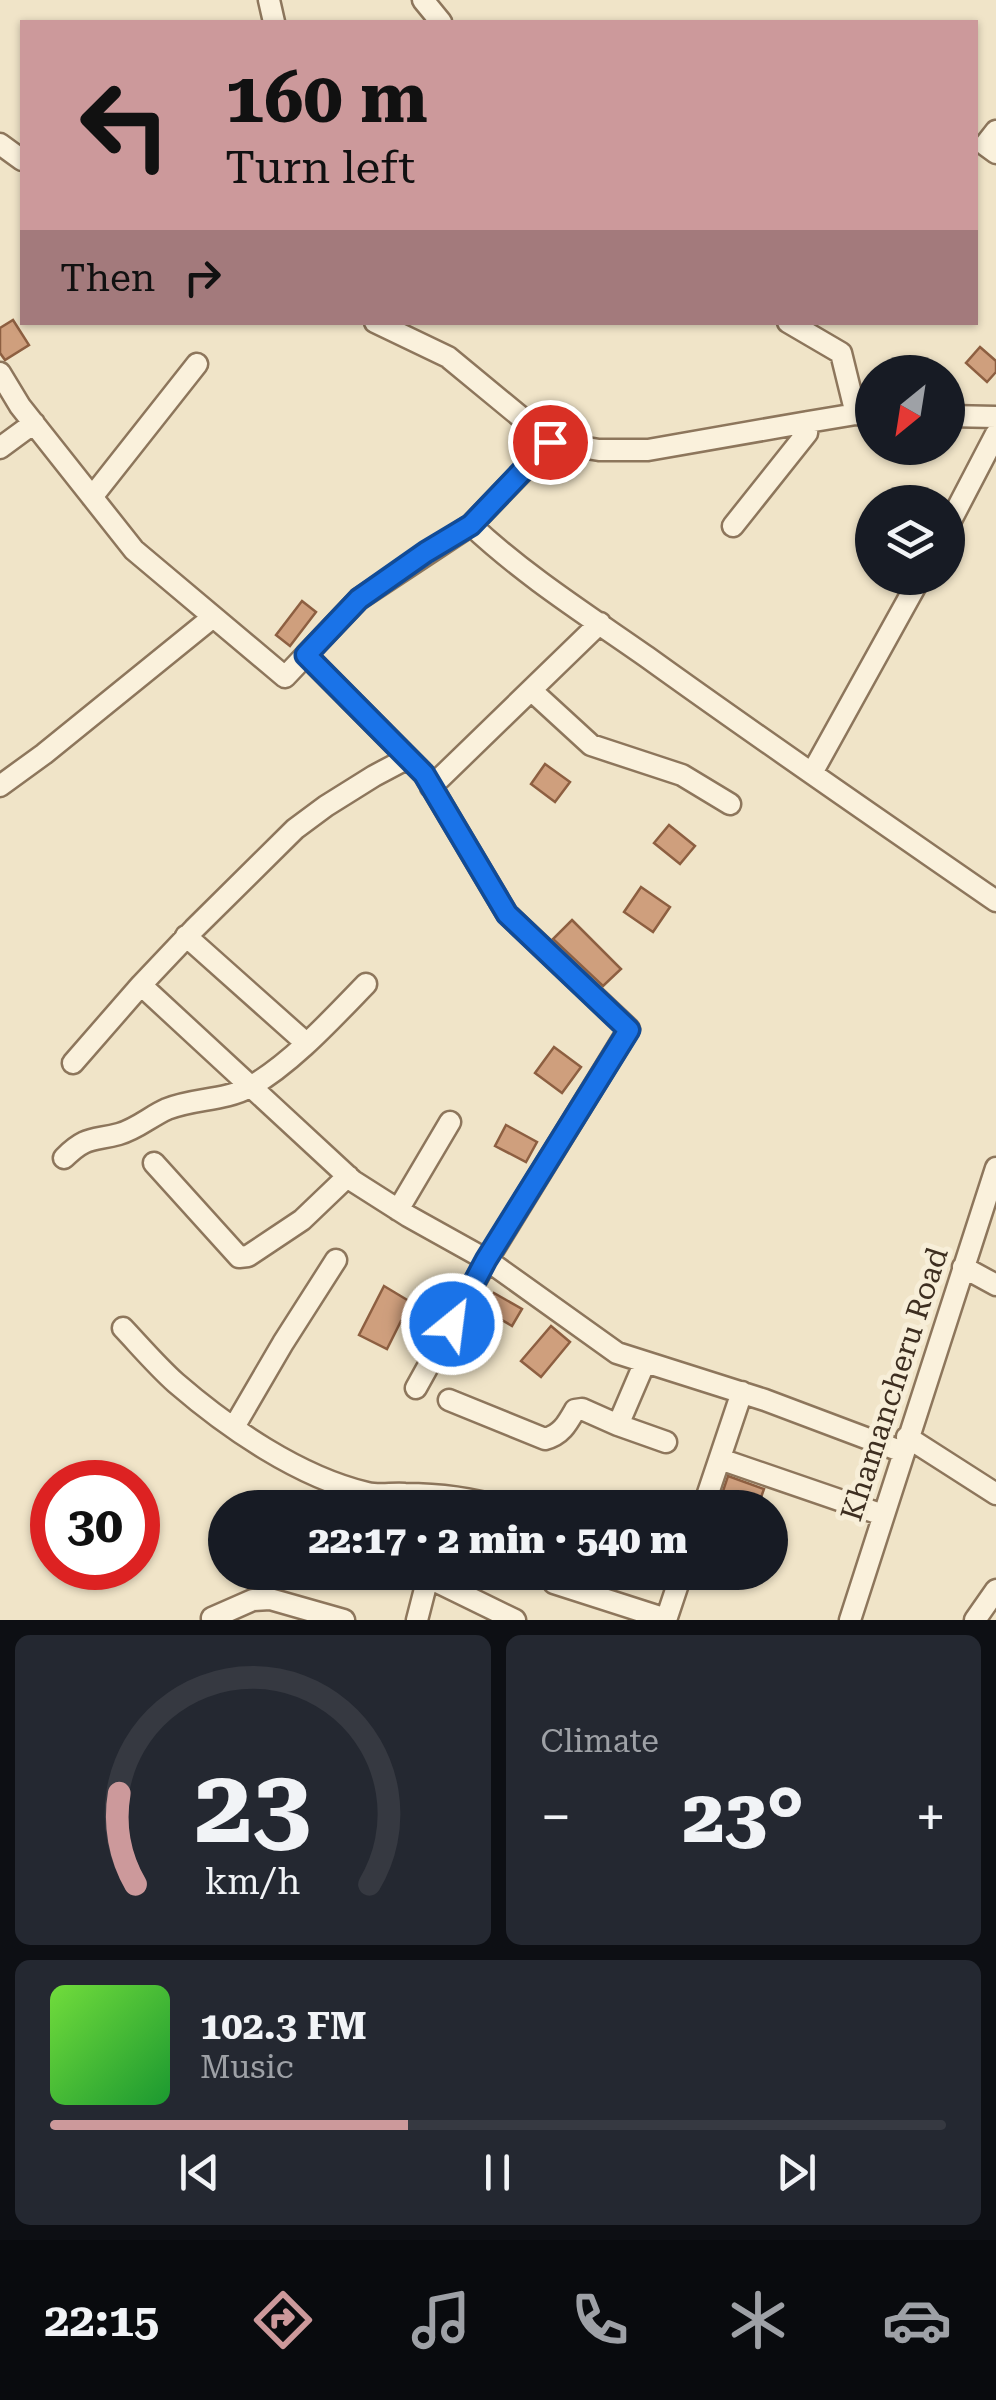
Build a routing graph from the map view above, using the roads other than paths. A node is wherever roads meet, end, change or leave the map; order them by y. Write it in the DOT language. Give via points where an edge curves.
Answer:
graph roads {
  1 [pos="423,0"];
  2 [pos="438,20"];
  3 [pos="381,325"];
  4 [pos="793,325"];
  5 [pos="197,364"];
  6 [pos="0,373"];
  7 [pos="855,390"];
  8 [pos="855,415"];
  9 [pos="965,417"];
  10 [pos="996,418"];
  11 [pos="808,422"];
  12 [pos="34,423"];
  13 [pos="996,434"];
  14 [pos="550,442"];
  15 [pos="0,448"];
  16 [pos="965,493"];
  17 [pos="92,497"];
  18 [pos="471,525"];
  19 [pos="733,526"];
  20 [pos="911,595"];
  21 [pos="214,617"];
  22 [pos="600,623"];
  23 [pos="306,655"];
  24 [pos="531,690"];
  25 [pos="408,758"];
  26 [pos="812,774"];
  27 [pos="0,786"];
  28 [pos="431,787"];
  29 [pos="730,804"];
  30 [pos="996,900"];
  31 [pos="186,936"];
  32 [pos="366,984"];
  33 [pos="142,986"];
  34 [pos="306,1044"];
  35 [pos="73,1063"];
  36 [pos="249,1087"];
  37 [pos="450,1122"];
  38 [pos="64,1158"];
  39 [pos="154,1163"];
  40 [pos="996,1168"];
  41 [pos="348,1176"];
  42 [pos="398,1210"];
  43 [pos="336,1260"];
  44 [pos="486,1260"];
  45 [pos="963,1267"];
  46 [pos="996,1285"];
  47 [pos="122,1328"];
  48 [pos="645,1362"];
  49 [pos="416,1388"];
  50 [pos="742,1392"];
  51 [pos="450,1400"];
  52 [pos="618,1425"];
  53 [pos="234,1427"];
  54 [pos="666,1442"];
  55 [pos="905,1444"];
  56 [pos="720,1459"];
  57 [pos="358,1490"];
  58 [pos="710,1490"];
  59 [pos="996,1494"];
  60 [pos="883,1514"];
  61 [pos="425,1590"];
  62 [pos="457,1590"];
  63 [pos="575,1590"];
  64 [pos="676,1590"];
  65 [pos="996,1590"];
  66 [pos="212,1618"];
  67 [pos="344,1620"];
  68 [pos="417,1620"];
  69 [pos="516,1620"];
  70 [pos="666,1620"];
  71 [pos="850,1620"];
  72 [pos="975,1620"];
  1 -- 2 [label="street"];
  3 -- 14 [label="street" via="448,357"];
  4 -- 7 [label="street" via="841,353"];
  5 -- 17 [label="street"];
  6 -- 12 [label="street"];
  8 -- 11 [label="street"];
  9 -- 10 [label="street"];
  11 -- 14 [label="street" via="648,450"];
  11 -- 19 [label="street" via="807,432"];
  12 -- 15 [label="street"];
  12 -- 17 [label="street"];
  13 -- 16 [label="street"];
  14 -- 18 [label="street"];
  17 -- 21 [label="street" via="134,550"];
  18 -- 22 [label="street"];
  18 -- 23 [label="street" via="359,599"];
  20 -- 26 [label="street"];
  21 -- 23 [label="street" via="285,678"];
  21 -- 27 [label="street"];
  22 -- 24 [label="street"];
  22 -- 26 [label="street"];
  23 -- 25 [label="street"];
  24 -- 28 [label="street"];
  24 -- 29 [label="street" via="591,746 682,775"];
  25 -- 28 [label="street"];
  25 -- 31 [label="street" via="297,828"];
  26 -- 30 [label="street"];
  28 -- 44 [label="street" via="507,914 629,1030"];
  31 -- 33 [label="street"];
  31 -- 34 [label="street"];
  32 -- 34 [label="street"];
  33 -- 35 [label="street"];
  33 -- 36 [label="street"];
  34 -- 36 [label="street"];
  36 -- 38 [label="street" via="166,1109 120,1134 84,1141"];
  36 -- 41 [label="street"];
  37 -- 42 [label="street"];
  39 -- 41 [label="street" via="239,1257 302,1220"];
  40 -- 45 [label="street, Khamancheru Road"];
  41 -- 42 [label="street"];
  42 -- 44 [label="street"];
  43 -- 53 [label="street"];
  44 -- 48 [label="street" via="617,1353"];
  44 -- 49 [label="street"];
  45 -- 46 [label="street"];
  45 -- 55 [label="street, Khamancheru Road"];
  47 -- 53 [label="street" via="174,1382"];
  48 -- 50 [label="street"];
  48 -- 52 [label="street"];
  50 -- 55 [label="street"];
  50 -- 56 [label="street"];
  51 -- 52 [label="street" via="544,1439 561,1432 575,1410"];
  52 -- 54 [label="street"];
  53 -- 57 [label="street" via="319,1476"];
  55 -- 59 [label="street"];
  55 -- 60 [label="street, Khamancheru Road"];
  56 -- 58 [label="street"];
  56 -- 60 [label="street"];
  60 -- 71 [label="street, Khamancheru Road"];
  61 -- 68 [label="street"];
  62 -- 69 [label="street"];
  63 -- 70 [label="street"];
  64 -- 70 [label="street"];
  65 -- 72 [label="street"];
  66 -- 67 [label="street" via="270,1598"];
}
